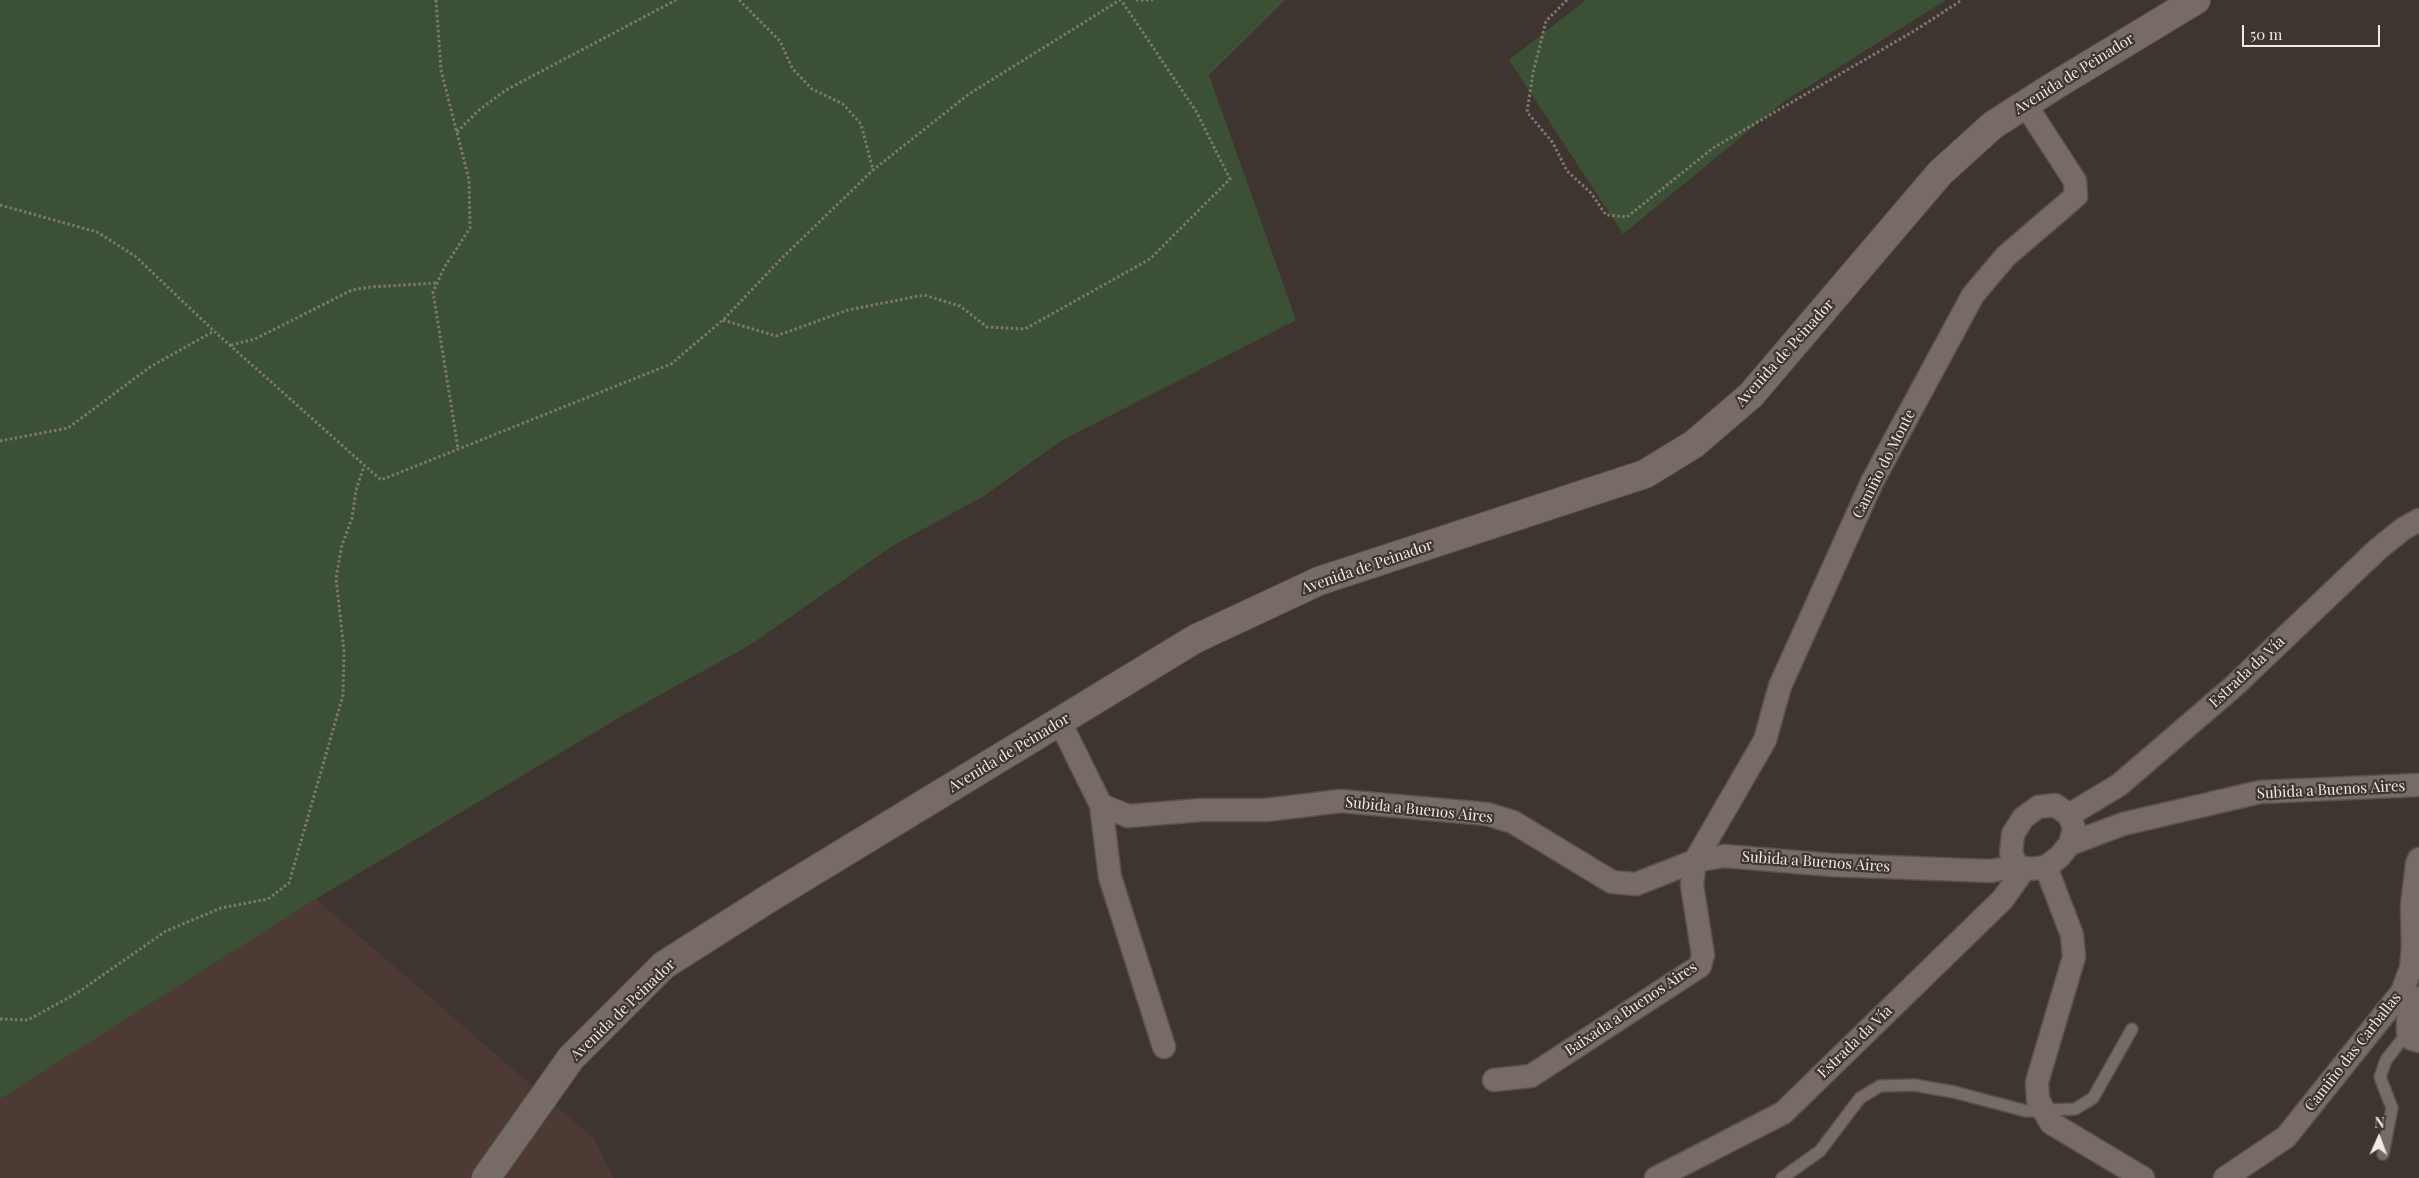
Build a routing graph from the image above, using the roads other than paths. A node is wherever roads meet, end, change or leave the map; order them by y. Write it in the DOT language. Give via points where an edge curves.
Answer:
graph roads {
  1 [pos="2196,0"];
  2 [pos="2025,104"];
  3 [pos="2419,520"];
  4 [pos="1060,722"];
  5 [pos="2419,785"];
  6 [pos="1101,806"];
  7 [pos="2069,815"];
  8 [pos="2070,844"];
  9 [pos="2419,859"];
  10 [pos="1695,861"];
  11 [pos="2029,867"];
  12 [pos="2415,973"];
  13 [pos="2419,998"];
  14 [pos="2132,1029"];
  15 [pos="2413,1037"];
  16 [pos="1164,1047"];
  17 [pos="1494,1080"];
  18 [pos="2044,1111"];
  19 [pos="2382,1154"];
  20 [pos="486,1178"];
  21 [pos="1656,1178"];
  22 [pos="1782,1178"];
  23 [pos="2143,1178"];
  24 [pos="2225,1178"];
  1 -- 2 [label="street, Avenida de Peinador"];
  2 -- 4 [label="street, Avenida de Peinador" via="1993,125 1940,173 1751,395 1694,444 1645,474 1320,581 1195,639"];
  2 -- 10 [label="street, Camiño do Monte" via="2075,181 2076,196 2006,256 1973,296 1872,482 1780,686 1766,740"];
  3 -- 7 [label="street, Estrada da Vía" via="2378,548 2233,687 2119,785"];
  4 -- 6 [label="street"];
  4 -- 20 [label="street, Avenida de Peinador" via="664,965 572,1058"];
  5 -- 8 [label="street, Subida a Buenos Aires" via="2260,792 2122,824"];
  6 -- 10 [label="street, Subida a Buenos Aires" via="1128,816 1201,810 1266,810 1341,801 1487,814 1513,822 1612,882 1636,884"];
  6 -- 16 [label="street" via="1110,877"];
  7 -- 8 [label="street" via="2074,828"];
  7 -- 11 [label="street" via="2055,805 2038,807 2023,818 2013,834 2011,853"];
  8 -- 11 [label="street" via="2059,858"];
  9 -- 12 [label="street, Camiño das Carballas" via="2412,906"];
  10 -- 11 [label="street, Subida a Buenos Aires" via="1724,856 1832,865 1991,871"];
  10 -- 17 [label="street, Baixada a Buenos Aires" via="1692,885 1703,955 1700,966 1531,1076"];
  11 -- 18 [label="street" via="2072,936 2074,957 2037,1082 2038,1100"];
  11 -- 21 [label="street, Estrada da Vía" via="2003,899 1783,1113"];
  12 -- 24 [label="street, Camiño das Carballas" via="2286,1137"];
  13 -- 15 [label="street" via="2408,1019"];
  14 -- 18 [label="lane" via="2094,1098 2075,1109"];
  15 -- 19 [label="lane" via="2386,1060 2380,1077 2392,1108"];
  18 -- 22 [label="lane" via="2026,1110 1914,1085 1880,1086 1860,1098 1820,1151"];
  18 -- 23 [label="street" via="2051,1123"];
}
